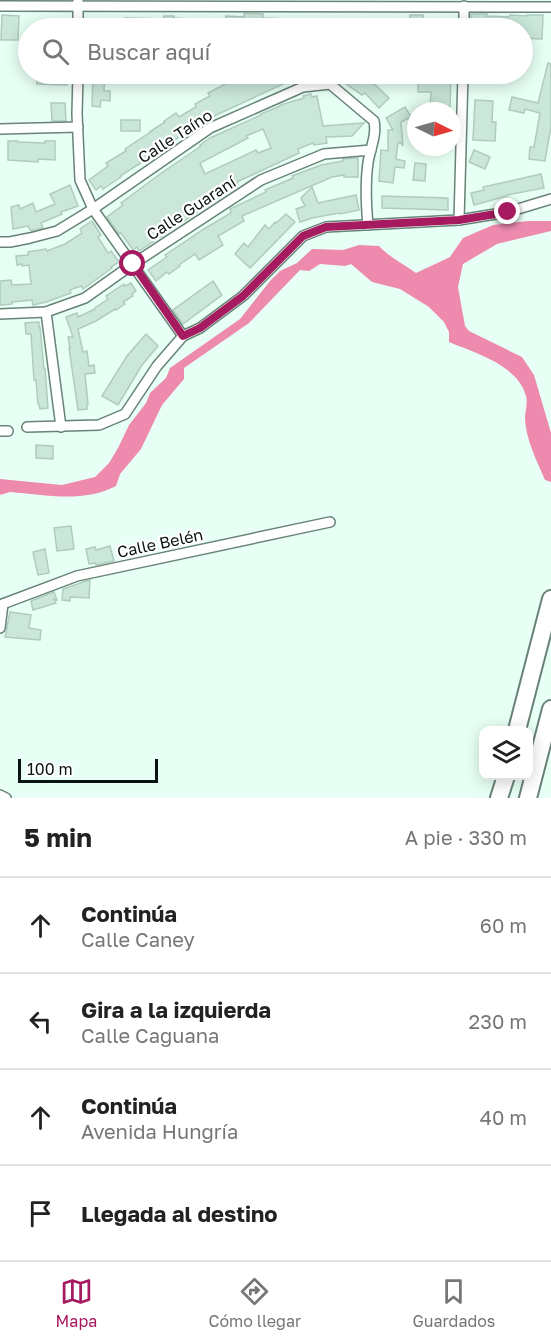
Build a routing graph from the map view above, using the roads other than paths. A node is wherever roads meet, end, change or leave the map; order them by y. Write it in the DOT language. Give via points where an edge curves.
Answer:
graph roads {
  1 [pos="78,3"];
  2 [pos="331,3"];
  3 [pos="0,6"];
  4 [pos="464,6"];
  5 [pos="551,7"];
  6 [pos="464,18"];
  7 [pos="78,84"];
  8 [pos="463,84"];
  9 [pos="78,128"];
  10 [pos="0,129"];
  11 [pos="371,150"];
  12 [pos="551,199"];
  13 [pos="93,208"];
  14 [pos="459,220"];
  15 [pos="368,225"];
  16 [pos="0,242"];
  17 [pos="133,264"];
  18 [pos="46,312"];
  19 [pos="0,314"];
  20 [pos="183,336"];
  21 [pos="27,427"];
  22 [pos="61,427"];
  23 [pos="330,522"];
  24 [pos="551,599"];
  25 [pos="1,604"];
  26 [pos="0,628"];
  27 [pos="551,709"];
  28 [pos="519,726"];
  29 [pos="505,780"];
  30 [pos="0,795"];
  31 [pos="6,798"];
  32 [pos="499,798"];
  33 [pos="528,798"];
  1 -- 2 [label="street"];
  1 -- 3 [label="street"];
  2 -- 4 [label="street"];
  4 -- 5 [label="street"];
  4 -- 6 [label="street"];
  7 -- 9 [label="street"];
  8 -- 14 [label="street"];
  9 -- 10 [label="street"];
  9 -- 13 [label="street" via="80,180"];
  11 -- 13 [label="street, Calle Taíno" via="375,128 368,115 330,84 303,87 210,128"];
  11 -- 15 [label="street, Calle Taíno" via="365,192"];
  11 -- 17 [label="street, Calle Guaraní" via="324,154 261,180"];
  12 -- 14 [label="street" via="508,212"];
  13 -- 16 [label="street, Calle Taíno" via="57,231"];
  13 -- 17 [label="street"];
  14 -- 15 [label="street"];
  15 -- 20 [label="street" via="326,227 303,236 243,296"];
  17 -- 18 [label="street, Calle Guaraní" via="86,297"];
  17 -- 20 [label="street"];
  18 -- 19 [label="street, Calle Guaraní"];
  18 -- 22 [label="street"];
  20 -- 22 [label="street" via="125,414 99,425"];
  21 -- 22 [label="street"];
  23 -- 25 [label="street, Calle Belén" via="77,576"];
  24 -- 28 [label="highway"];
  25 -- 26 [label="street"];
  27 -- 33 [label="highway"];
  29 -- 32 [label="highway"];
  30 -- 31 [label="street"];
}
